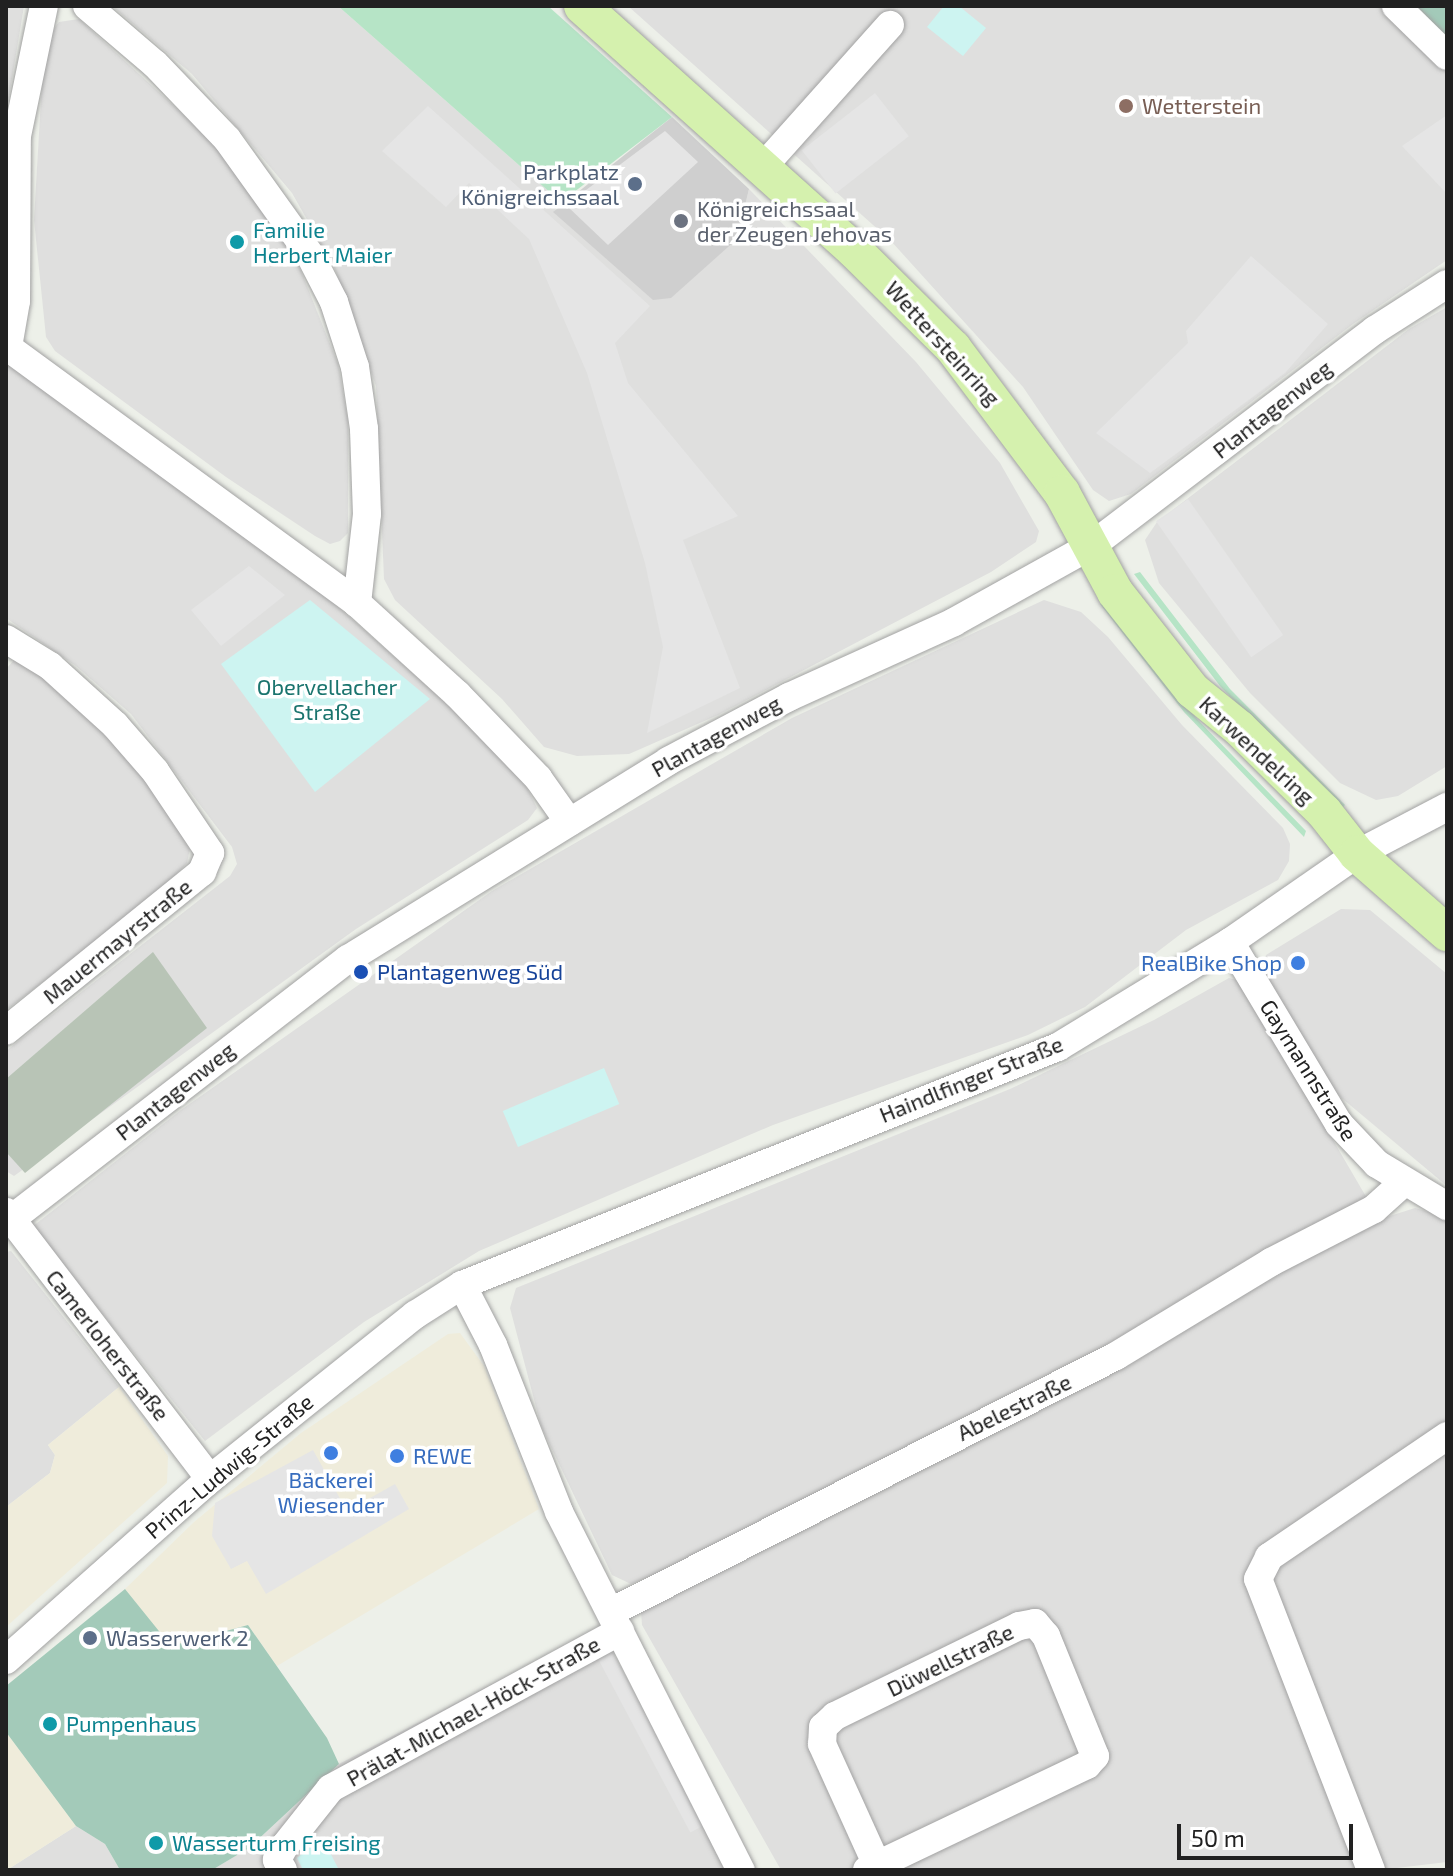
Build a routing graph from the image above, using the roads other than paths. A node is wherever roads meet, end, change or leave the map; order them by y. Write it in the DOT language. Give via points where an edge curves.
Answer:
graph roads {
  1 [pos="44,6"];
  2 [pos="87,6"];
  3 [pos="582,6"];
  4 [pos="1396,6"];
  5 [pos="890,25"];
  6 [pos="1447,56"];
  7 [pos="762,168"];
  8 [pos="1447,284"];
  9 [pos="7,347"];
  10 [pos="1094,544"];
  11 [pos="357,603"];
  12 [pos="6,639"];
  13 [pos="1447,807"];
  14 [pos="569,822"];
  15 [pos="1357,854"];
  16 [pos="1447,933"];
  17 [pos="1230,942"];
  18 [pos="6,1031"];
  19 [pos="1404,1182"];
  20 [pos="1447,1206"];
  21 [pos="8,1218"];
  22 [pos="462,1285"];
  23 [pos="1447,1436"];
  24 [pos="210,1479"];
  25 [pos="616,1621"];
  26 [pos="6,1660"];
  27 [pos="872,1868"];
  28 [pos="283,1870"];
  29 [pos="741,1870"];
  30 [pos="1371,1870"];
  1 -- 9 [label="street" via="17,136 16,301"];
  2 -- 11 [label="street" via="155,64 227,139 310,255 334,302 355,367 367,465"];
  3 -- 7 [label="main road, Wettersteinring"];
  4 -- 6 [label="street"];
  5 -- 7 [label="street"];
  7 -- 10 [label="main road, Wettersteinring" via="953,348 1006,413"];
  8 -- 10 [label="street, Plantagenweg" via="1375,330"];
  9 -- 11 [label="street"];
  10 -- 14 [label="street, Plantagenweg" via="954,622 789,697"];
  10 -- 15 [label="main road, Karwendelring" via="1115,592 1192,690 1323,811"];
  11 -- 14 [label="street" via="457,694 538,778"];
  12 -- 18 [label="street, Mauermayrstraße" via="50,666 115,725 155,771 210,853 202,872"];
  13 -- 15 [label="street, Haindlfinger Straße"];
  14 -- 21 [label="street, Plantagenweg" via="348,959"];
  15 -- 16 [label="main road, Karwendelring"];
  15 -- 17 [label="street, Haindlfinger Straße"];
  17 -- 19 [label="street, Gaymannstraße" via="1339,1124 1360,1150"];
  17 -- 22 [label="street, Haindlfinger Straße" via="1058,1047"];
  19 -- 20 [label="street, Gaymannstraße"];
  19 -- 25 [label="street, Abelestraße" via="1374,1209 1271,1262 1116,1356"];
  21 -- 24 [label="street, Camerloherstraße"];
  22 -- 24 [label="street, Prinz-Ludwig-Straße" via="415,1315"];
  22 -- 25 [label="street" via="493,1345 559,1512"];
  23 -- 30 [label="street" via="1269,1557 1258,1579"];
  24 -- 26 [label="street, Prinz-Ludwig-Straße"];
  25 -- 28 [label="street, Prälat-Michael-Höck-Straße" via="331,1788 284,1847 277,1860"];
  25 -- 29 [label="street"];
  27 -- 27 [label="street, Düwellstraße" via="822,1744 823,1727 835,1716 1019,1626 1035,1623 1046,1636 1095,1756 1087,1765"];
}
